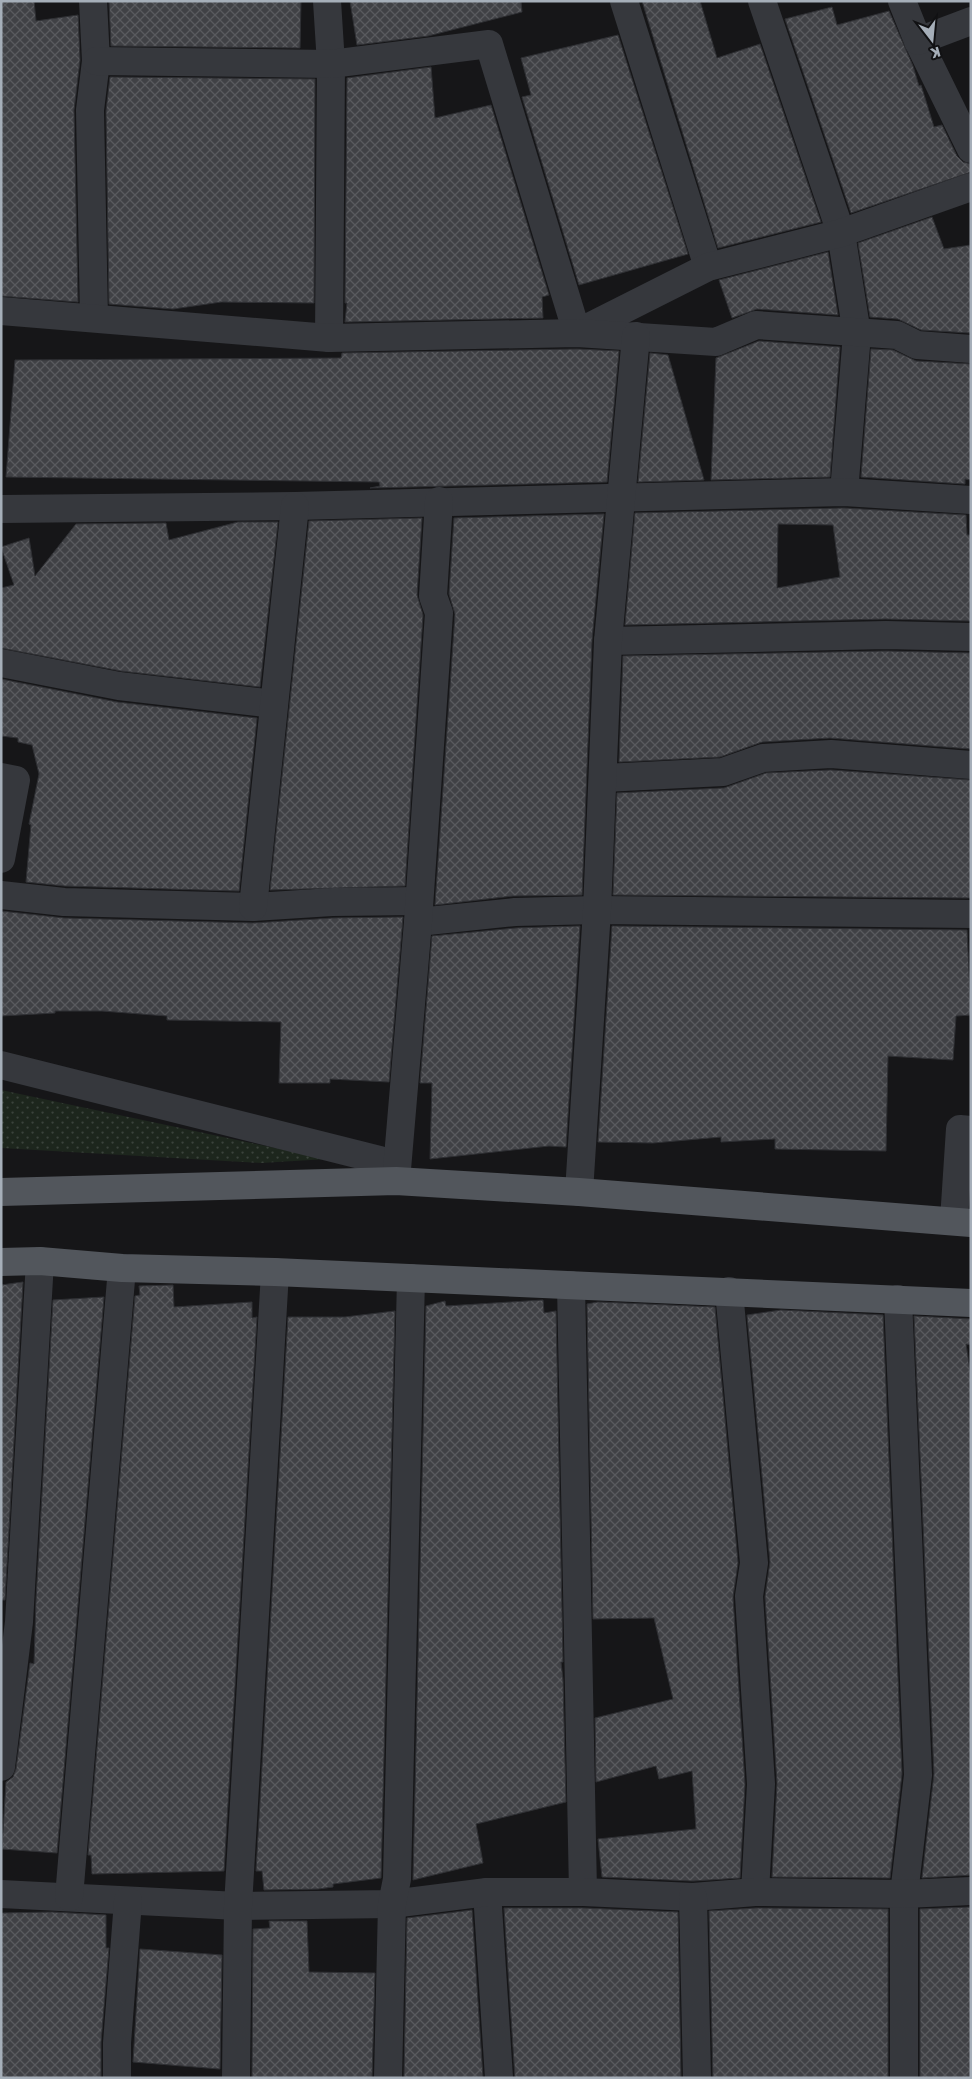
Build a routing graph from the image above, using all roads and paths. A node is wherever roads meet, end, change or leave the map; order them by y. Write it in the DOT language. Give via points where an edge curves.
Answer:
graph roads {
  1 [pos="93,1"];
  2 [pos="327,1"];
  3 [pos="624,1"];
  4 [pos="762,1"];
  5 [pos="902,1"];
  6 [pos="971,21"];
  7 [pos="918,41"];
  8 [pos="96,61"];
  9 [pos="331,64"];
  10 [pos="971,149"];
  11 [pos="971,187"];
  12 [pos="841,233"];
  13 [pos="708,267"];
  14 [pos="1,311"];
  15 [pos="94,318"];
  16 [pos="577,333"];
  17 [pos="857,334"];
  18 [pos="636,336"];
  19 [pos="329,338"];
  20 [pos="971,349"];
  21 [pos="844,492"];
  22 [pos="622,498"];
  23 [pos="971,500"];
  24 [pos="439,501"];
  25 [pos="295,506"];
  26 [pos="1,509"];
  27 [pos="971,636"];
  28 [pos="608,641"];
  29 [pos="1,663"];
  30 [pos="274,704"];
  31 [pos="971,765"];
  32 [pos="1,777"];
  33 [pos="604,778"];
  34 [pos="1,859"];
  35 [pos="1,895"];
  36 [pos="253,907"];
  37 [pos="597,910"];
  38 [pos="418,911"];
  39 [pos="971,914"];
  40 [pos="1,1065"];
  41 [pos="971,1130"];
  42 [pos="394,1181"];
  43 [pos="1,1192"];
  44 [pos="579,1192"];
  45 [pos="962,1222"];
  46 [pos="1,1262"];
  47 [pos="40,1262"];
  48 [pos="122,1268"];
  49 [pos="275,1272"];
  50 [pos="411,1278"];
  51 [pos="571,1285"];
  52 [pos="729,1291"];
  53 [pos="898,1299"];
  54 [pos="971,1303"];
  55 [pos="1,1768"];
  56 [pos="971,1891"];
  57 [pos="487,1892"];
  58 [pos="583,1892"];
  59 [pos="755,1892"];
  60 [pos="1,1894"];
  61 [pos="904,1894"];
  62 [pos="693,1896"];
  63 [pos="69,1897"];
  64 [pos="128,1901"];
  65 [pos="392,1904"];
  66 [pos="238,1906"];
  67 [pos="118,2078"];
  68 [pos="236,2078"];
  69 [pos="388,2078"];
  70 [pos="499,2078"];
  71 [pos="697,2078"];
  72 [pos="904,2078"];
  1 -- 8 [label="street"];
  2 -- 9 [label="street"];
  3 -- 13 [label="street"];
  4 -- 12 [label="street"];
  5 -- 7 [label="street"];
  6 -- 7 [label="street"];
  7 -- 10 [label="street"];
  8 -- 9 [label="street"];
  8 -- 15 [label="street" via="90,110"];
  9 -- 16 [label="street" via="489,44"];
  9 -- 19 [label="street"];
  11 -- 12 [label="street"];
  12 -- 13 [label="street"];
  12 -- 17 [label="street"];
  13 -- 16 [label="street"];
  14 -- 15 [label="street"];
  15 -- 19 [label="street"];
  16 -- 18 [label="street"];
  16 -- 19 [label="street"];
  17 -- 18 [label="street" via="756,325 716,342"];
  17 -- 20 [label="street" via="897,335 918,345"];
  17 -- 21 [label="street"];
  18 -- 22 [label="street"];
  21 -- 22 [label="street"];
  21 -- 23 [label="street"];
  22 -- 24 [label="street"];
  22 -- 28 [label="street"];
  24 -- 25 [label="street"];
  24 -- 38 [label="street" via="433,596 439,613"];
  25 -- 26 [label="street"];
  25 -- 30 [label="street"];
  27 -- 28 [label="street"];
  28 -- 33 [label="street"];
  29 -- 30 [label="street" via="118,686"];
  30 -- 36 [label="street"];
  31 -- 33 [label="street" via="831,754 763,758 723,772"];
  32 -- 34 [label="street" via="16,780"];
  33 -- 37 [label="street"];
  35 -- 36 [label="street" via="64,902"];
  36 -- 38 [label="street" via="332,902"];
  37 -- 38 [label="street"];
  37 -- 39 [label="street"];
  37 -- 44 [label="street"];
  38 -- 42 [label="street"];
  40 -- 42 [label="street" via="380,1160"];
  41 -- 45 [label="street" via="960,1129"];
  42 -- 43 [label="main road"];
  42 -- 44 [label="main road"];
  44 -- 45 [label="main road"];
  46 -- 47 [label="main road"];
  47 -- 48 [label="main road"];
  47 -- 55 [label="street" via="18,1622"];
  48 -- 49 [label="main road"];
  48 -- 63 [label="street"];
  49 -- 50 [label="main road"];
  49 -- 66 [label="street"];
  50 -- 51 [label="main road"];
  50 -- 65 [label="street" via="397,1879"];
  51 -- 52 [label="main road"];
  51 -- 58 [label="street"];
  52 -- 53 [label="main road"];
  52 -- 59 [label="street" via="754,1563 749,1596 760,1784"];
  53 -- 54 [label="main road"];
  53 -- 61 [label="street" via="918,1775"];
  56 -- 61 [label="street"];
  57 -- 58 [label="street"];
  57 -- 65 [label="street"];
  57 -- 70 [label="street"];
  58 -- 62 [label="street"];
  59 -- 61 [label="street"];
  59 -- 62 [label="street"];
  60 -- 63 [label="street"];
  61 -- 72 [label="street"];
  62 -- 71 [label="street"];
  63 -- 64 [label="street"];
  64 -- 66 [label="street"];
  64 -- 67 [label="street" via="117,2043"];
  65 -- 66 [label="street"];
  65 -- 69 [label="street"];
  66 -- 68 [label="street"];
}
